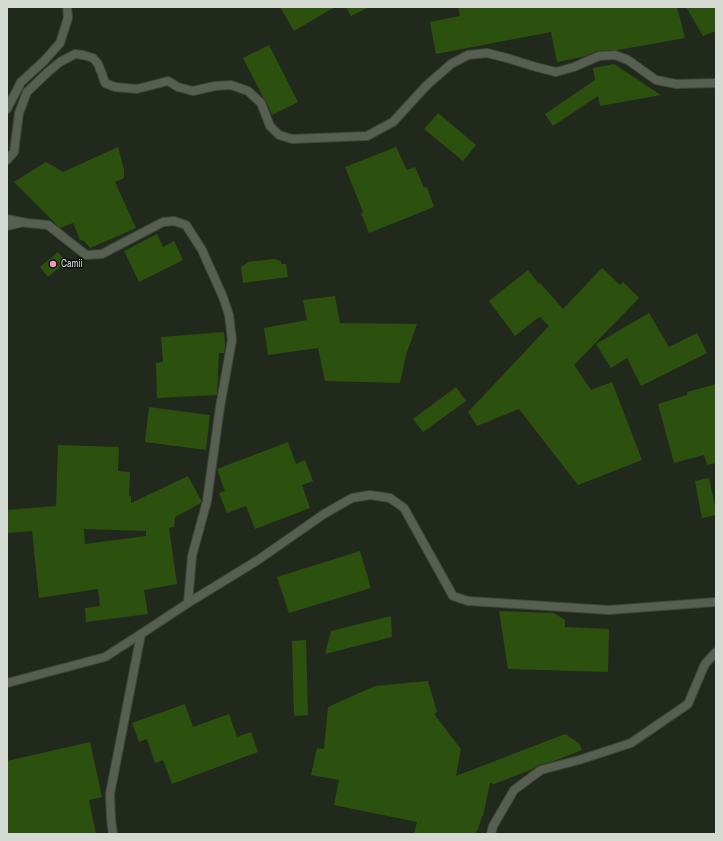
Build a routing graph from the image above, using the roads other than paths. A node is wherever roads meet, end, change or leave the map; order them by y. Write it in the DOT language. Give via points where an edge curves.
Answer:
graph roads {
  1 [pos="67,7"];
  2 [pos="716,83"];
  3 [pos="7,109"];
  4 [pos="7,160"];
  5 [pos="7,219"];
  6 [pos="23,222"];
  7 [pos="7,226"];
  8 [pos="716,602"];
  9 [pos="188,603"];
  10 [pos="141,634"];
  11 [pos="716,652"];
  12 [pos="7,683"];
  13 [pos="113,834"];
  14 [pos="490,834"];
  1 -- 3 [label="street" via="68,18 60,43 21,82"];
  2 -- 4 [label="street" via="676,84 656,80 628,60 615,55 599,56 556,72 486,53 468,55 451,64 427,85 393,122 367,136 292,139 279,135 270,126 261,103 248,91 231,85 193,91 168,81 137,89 116,87 105,83 93,58 75,54 60,62 27,92 19,113 14,152"];
  5 -- 6 [label="street"];
  6 -- 7 [label="street"];
  6 -- 9 [label="street" via="48,225 86,255 102,254 163,222 174,220 186,225 202,250 223,297 229,315 232,340 207,501 192,556"];
  8 -- 9 [label="street" via="609,610 468,601 453,596 404,508 390,498 370,495 352,498 324,514 258,560"];
  9 -- 10 [label="street"];
  10 -- 12 [label="street" via="105,657"];
  10 -- 13 [label="street" via="110,794"];
  11 -- 14 [label="street" via="705,664 688,704 631,743 541,770 514,790"];
}
